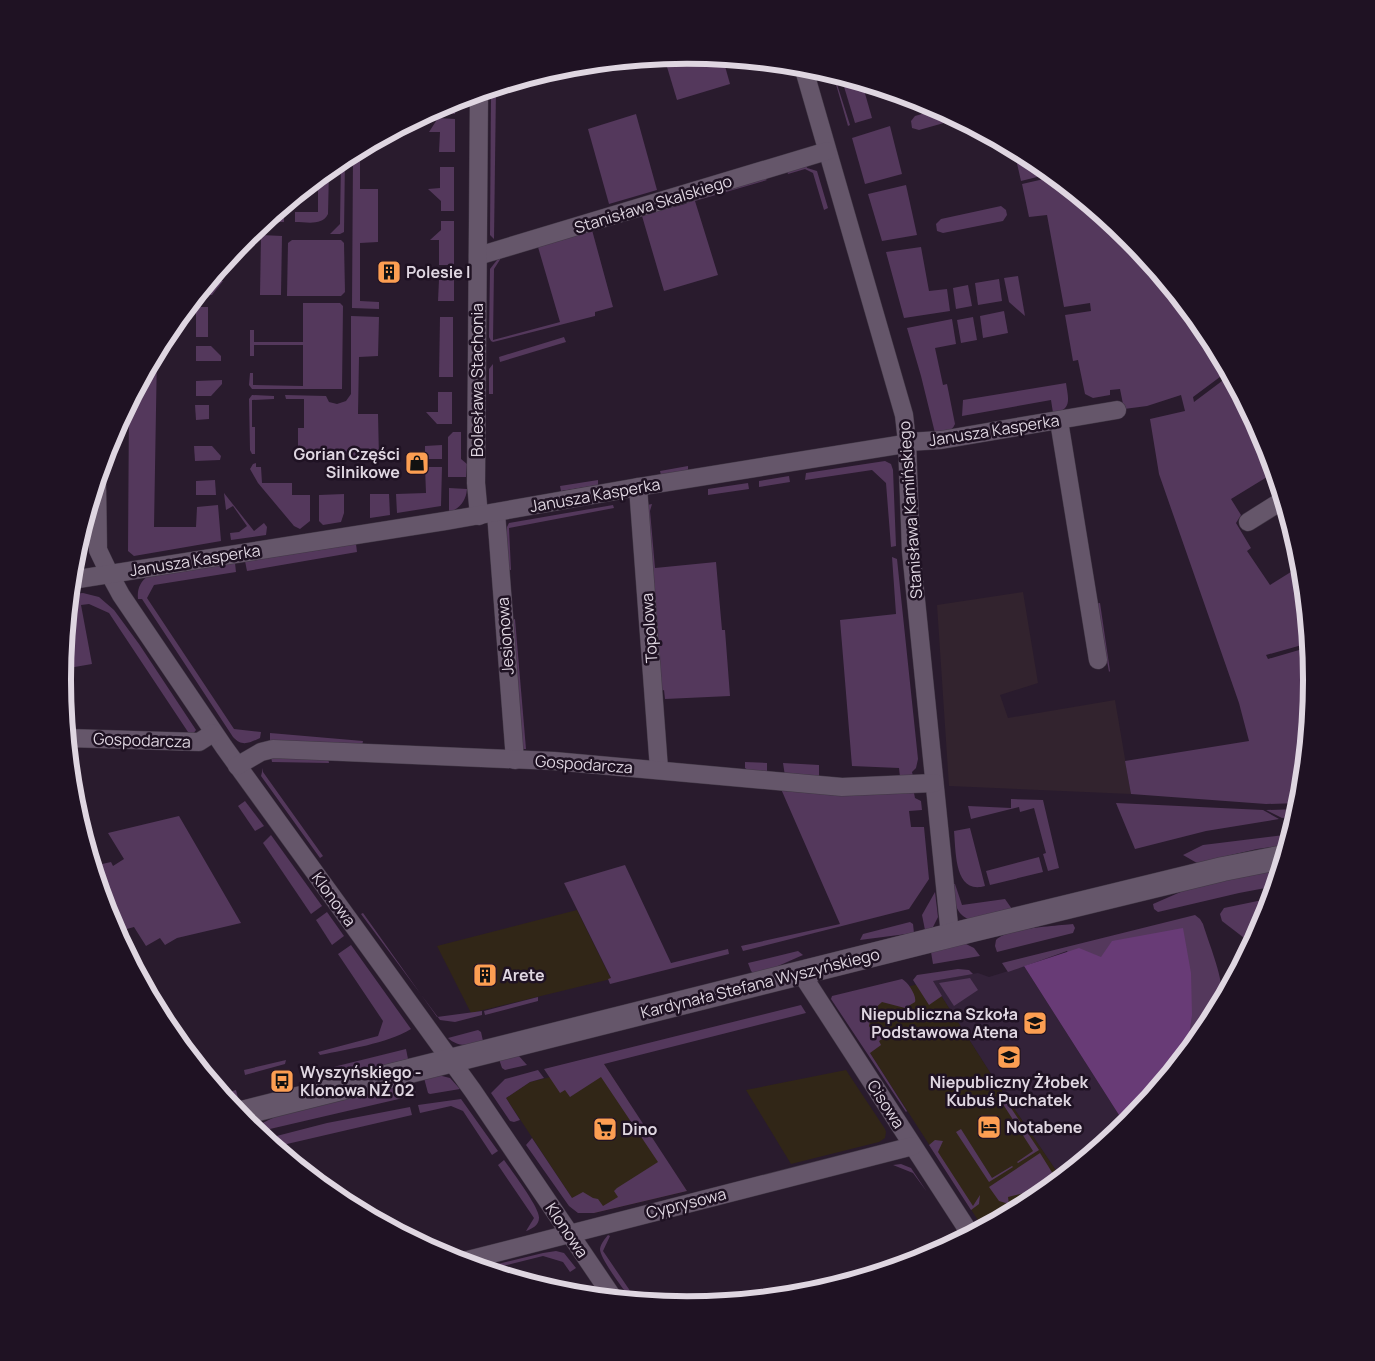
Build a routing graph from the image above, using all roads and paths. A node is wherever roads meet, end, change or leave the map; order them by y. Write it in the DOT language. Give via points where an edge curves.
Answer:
graph roads {
  1 [pos="806,76"];
  2 [pos="479,100"];
  3 [pos="827,152"];
  4 [pos="478,256"];
  5 [pos="1117,410"];
  6 [pos="1059,421"];
  7 [pos="907,442"];
  8 [pos="638,487"];
  9 [pos="97,503"];
  10 [pos="1278,503"];
  11 [pos="487,514"];
  12 [pos="1248,522"];
  13 [pos="108,573"];
  14 [pos="80,578"];
  15 [pos="1098,660"];
  16 [pos="214,733"];
  17 [pos="74,738"];
  18 [pos="515,760"];
  19 [pos="237,766"];
  20 [pos="659,769"];
  21 [pos="934,783"];
  22 [pos="1278,858"];
  23 [pos="950,935"];
  24 [pos="801,973"];
  25 [pos="451,1060"];
  26 [pos="246,1112"];
  27 [pos="914,1146"];
  28 [pos="968,1230"];
  29 [pos="570,1233"];
  30 [pos="473,1259"];
  31 [pos="610,1292"];
  1 -- 3 [label="street, Stanisława Kamińskiego"];
  2 -- 4 [label="street, Bolesława Stachonia"];
  3 -- 4 [label="street, Stanisława Skalskiego"];
  3 -- 7 [label="street, Stanisława Kamińskiego" via="904,415"];
  4 -- 11 [label="street, Bolesława Stachonia" via="476,483"];
  5 -- 6 [label="street, Janusza Kasperka"];
  6 -- 7 [label="street, Janusza Kasperka" via="941,440"];
  6 -- 15 [label="street"];
  7 -- 8 [label="street, Janusza Kasperka"];
  7 -- 21 [label="street, Stanisława Kamińskiego" via="911,551"];
  8 -- 11 [label="street, Janusza Kasperka"];
  8 -- 20 [label="street, Topolowa"];
  9 -- 13 [label="street, Klonowa" via="98,550"];
  10 -- 12 [label="street"];
  11 -- 13 [label="street, Janusza Kasperka"];
  11 -- 18 [label="street, Jesionowa"];
  13 -- 14 [label="street, Janusza Kasperka"];
  13 -- 16 [label="street, Klonowa"];
  16 -- 17 [label="street, Gospodarcza" via="199,742"];
  16 -- 19 [label="street, Klonowa"];
  18 -- 19 [label="street, Gospodarcza" via="273,749"];
  18 -- 20 [label="street, Gospodarcza"];
  19 -- 25 [label="street, Klonowa"];
  20 -- 21 [label="street, Gospodarcza" via="842,787"];
  21 -- 23 [label="street, Stanisława Kamińskiego"];
  22 -- 23 [label="street, Kardynała Stefana Wyszyńskiego"];
  23 -- 24 [label="street, Kardynała Stefana Wyszyńskiego"];
  24 -- 25 [label="street, Kardynała Stefana Wyszyńskiego"];
  24 -- 27 [label="street, Cisowa"];
  25 -- 26 [label="street, Kardynała Stefana Wyszyńskiego"];
  25 -- 29 [label="street, Klonowa"];
  27 -- 28 [label="street, Cisowa"];
  27 -- 29 [label="street, Cyprysowa"];
  29 -- 30 [label="street, Cyprysowa"];
  29 -- 31 [label="street, Klonowa"];
}
